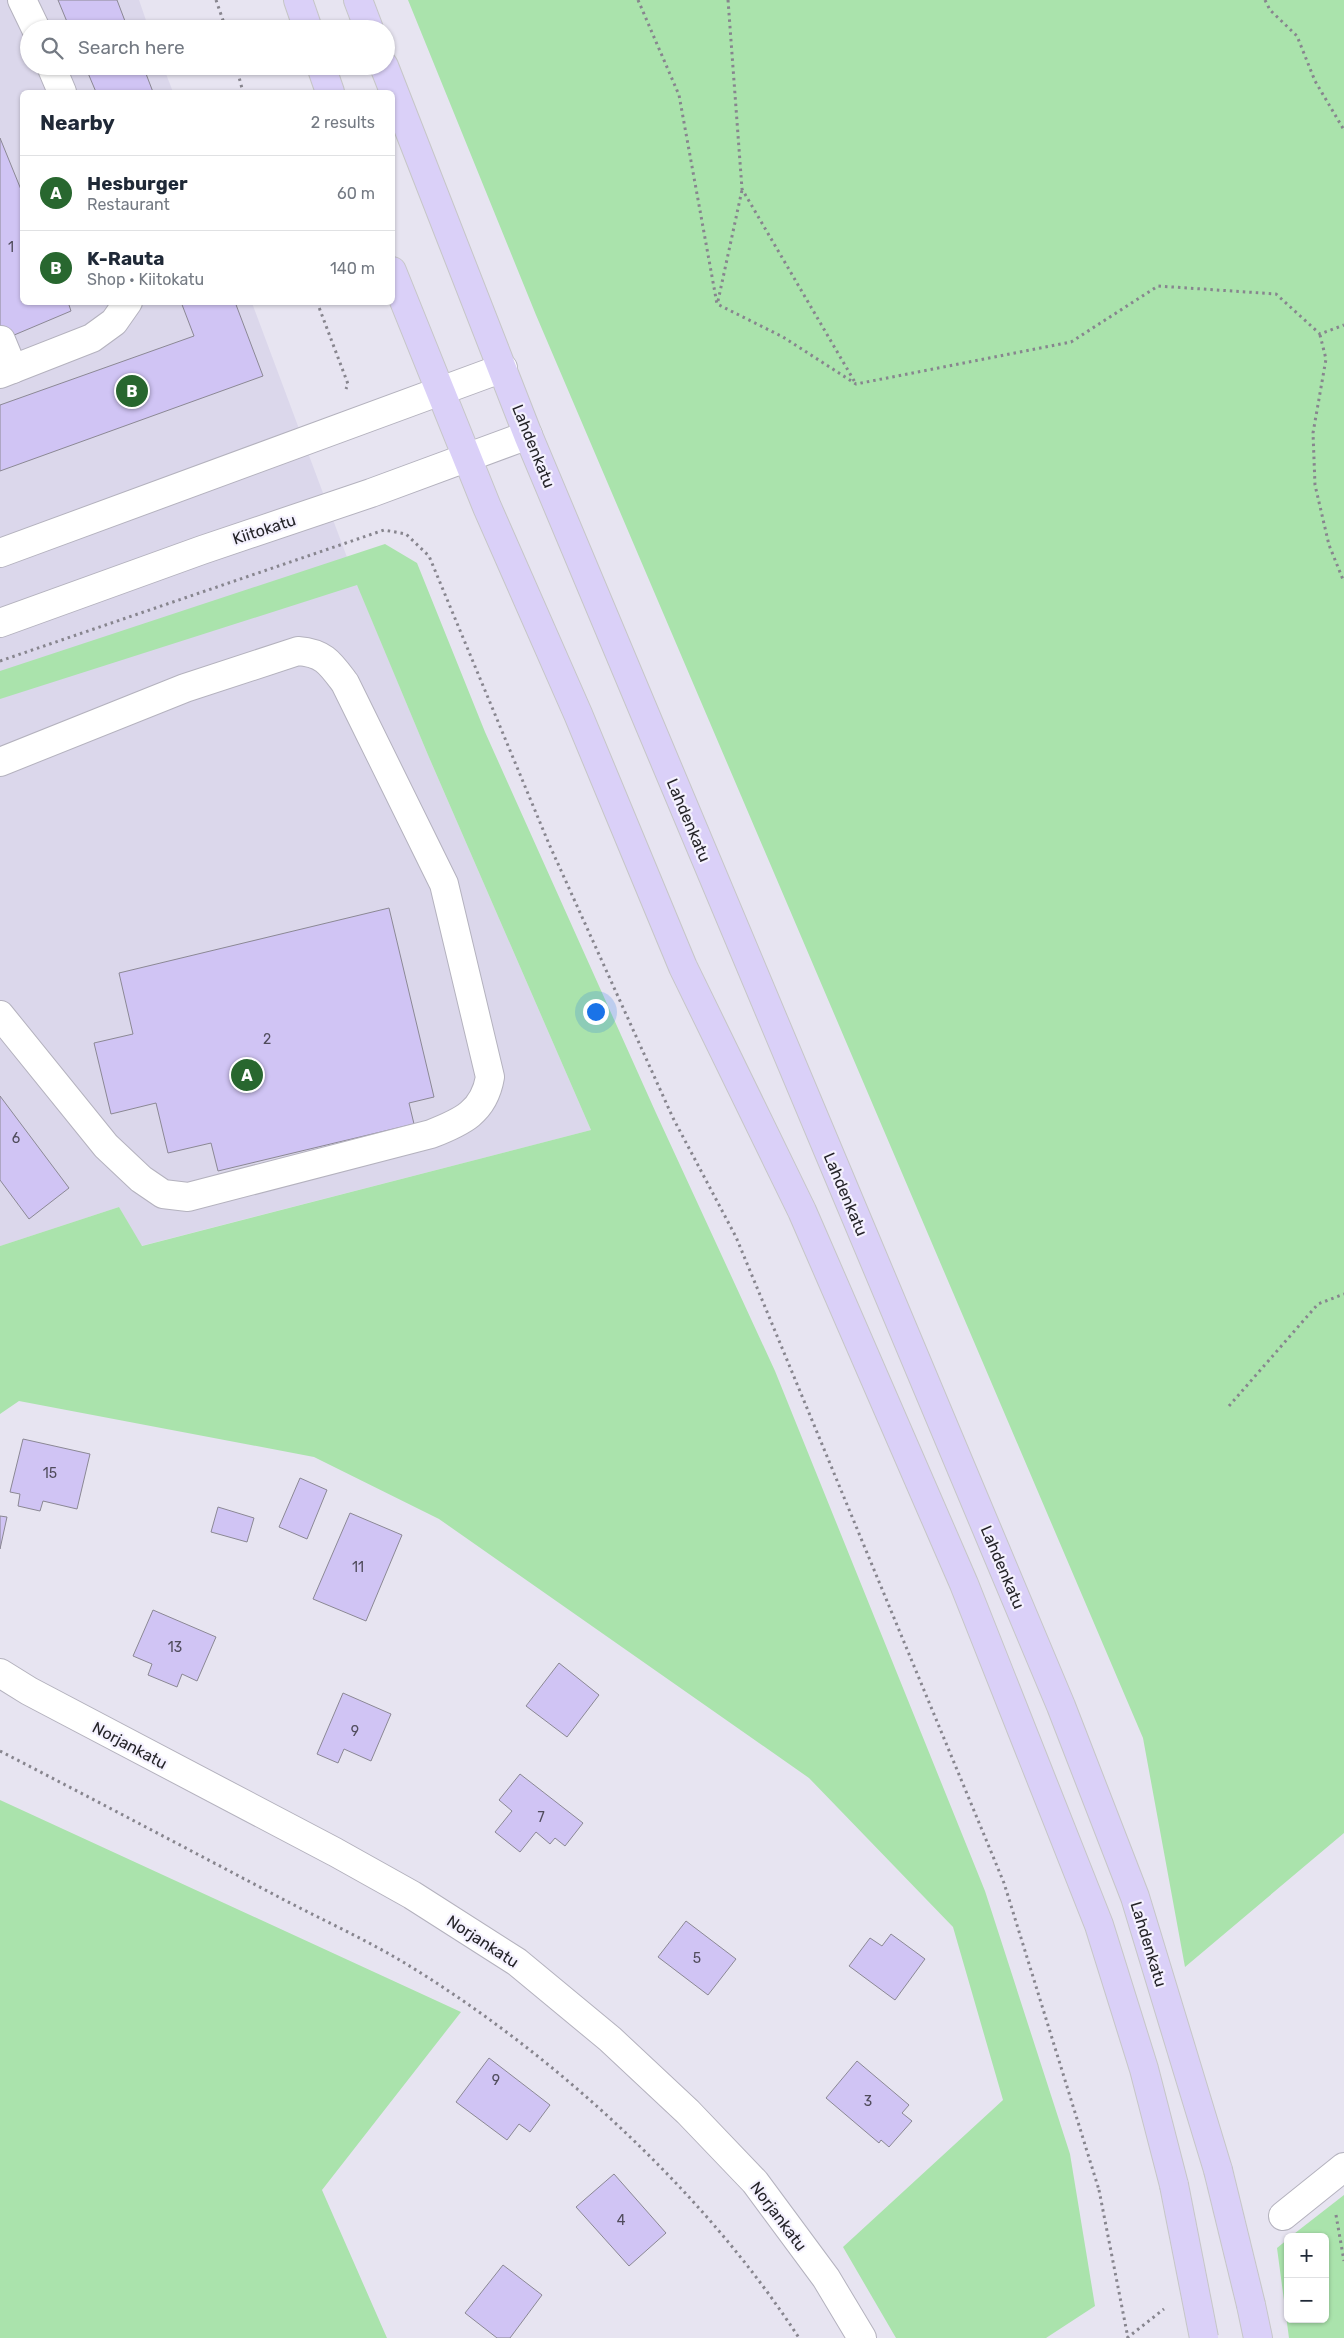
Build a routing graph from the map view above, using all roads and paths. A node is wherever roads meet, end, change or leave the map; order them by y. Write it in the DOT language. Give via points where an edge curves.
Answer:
graph roads {
  1 [pos="22,0"];
  2 [pos="216,0"];
  3 [pos="298,0"];
  4 [pos="358,0"];
  5 [pos="638,0"];
  6 [pos="728,0"];
  7 [pos="1264,0"];
  8 [pos="32,20"];
  9 [pos="223,20"];
  10 [pos="305,20"];
  11 [pos="366,20"];
  12 [pos="55,75"];
  13 [pos="238,75"];
  14 [pos="324,75"];
  15 [pos="388,75"];
  16 [pos="61,90"];
  17 [pos="242,90"];
  18 [pos="329,90"];
  19 [pos="394,90"];
  20 [pos="395,94"];
  21 [pos="1344,130"];
  22 [pos="742,189"];
  23 [pos="395,279"];
  24 [pos="718,304"];
  25 [pos="126,305"];
  26 [pos="318,305"];
  27 [pos="1344,325"];
  28 [pos="1320,334"];
  29 [pos="1,340"];
  30 [pos="504,368"];
  31 [pos="7,371"];
  32 [pos="856,384"];
  33 [pos="344,392"];
  34 [pos="440,392"];
  35 [pos="528,436"];
  36 [pos="466,457"];
  37 [pos="0,553"];
  38 [pos="1344,582"];
  39 [pos="0,623"];
  40 [pos="0,661"];
  41 [pos="0,762"];
  42 [pos="0,1015"];
  43 [pos="1344,1294"];
  44 [pos="1229,1406"];
  45 [pos="0,1673"];
  46 [pos="0,1750"];
  47 [pos="1337,2173"];
  48 [pos="1283,2216"];
  49 [pos="1344,2261"];
  50 [pos="799,2338"];
  51 [pos="862,2338"];
  52 [pos="1128,2338"];
  53 [pos="1204,2338"];
  54 [pos="1258,2338"];
  1 -- 8 [label="street"];
  2 -- 9 [label="path"];
  3 -- 10 [label="main road"];
  4 -- 11 [label="main road"];
  5 -- 24 [label="path" via="679,94"];
  6 -- 22 [label="path"];
  7 -- 21 [label="path" via="1297,36 1315,81"];
  12 -- 16 [label="street"];
  13 -- 17 [label="path"];
  14 -- 18 [label="main road"];
  15 -- 19 [label="main road, Lahdenkatu"];
  20 -- 30 [label="main road, Lahdenkatu"];
  22 -- 24 [label="path"];
  22 -- 32 [label="path"];
  23 -- 34 [label="main road"];
  24 -- 32 [label="path" via="783,337"];
  25 -- 31 [label="street" via="114,322 92,338"];
  26 -- 33 [label="path" via="348,384"];
  27 -- 28 [label="path"];
  28 -- 32 [label="path" via="1276,294 1158,286 1072,342"];
  28 -- 38 [label="path" via="1326,359 1313,433 1314,485 1329,545"];
  29 -- 31 [label="street"];
  30 -- 34 [label="street"];
  30 -- 35 [label="main road, Lahdenkatu"];
  34 -- 36 [label="main road"];
  34 -- 37 [label="street"];
  35 -- 36 [label="street, Kiitokatu"];
  35 -- 54 [label="main road, Lahdenkatu, bridge" via="1061,1706 1135,1897 1218,2170"];
  36 -- 39 [label="street, Kiitokatu"];
  36 -- 53 [label="main road, bridge" via="683,967 802,1211 964,1584 1099,1924 1144,2068 1174,2185"];
  40 -- 52 [label="path, bridge" via="384,530 406,534 429,556 553,853 673,1118 736,1237 1000,1874 1099,2190"];
  41 -- 42 [label="street" via="185,688 298,651 314,652 330,662 345,683 444,884 490,1077 487,1095 471,1113 439,1131 188,1197 163,1194 141,1179 106,1146"];
  43 -- 44 [label="path" via="1318,1304"];
  45 -- 51 [label="street, Norjankatu" via="412,1895 517,1962 610,2040 688,2112 755,2182 826,2278"];
  46 -- 50 [label="path" via="402,1962 500,2026 630,2136 710,2221 754,2274"];
  47 -- 48 [label="street"];
  47 -- 49 [label="path"];
}
